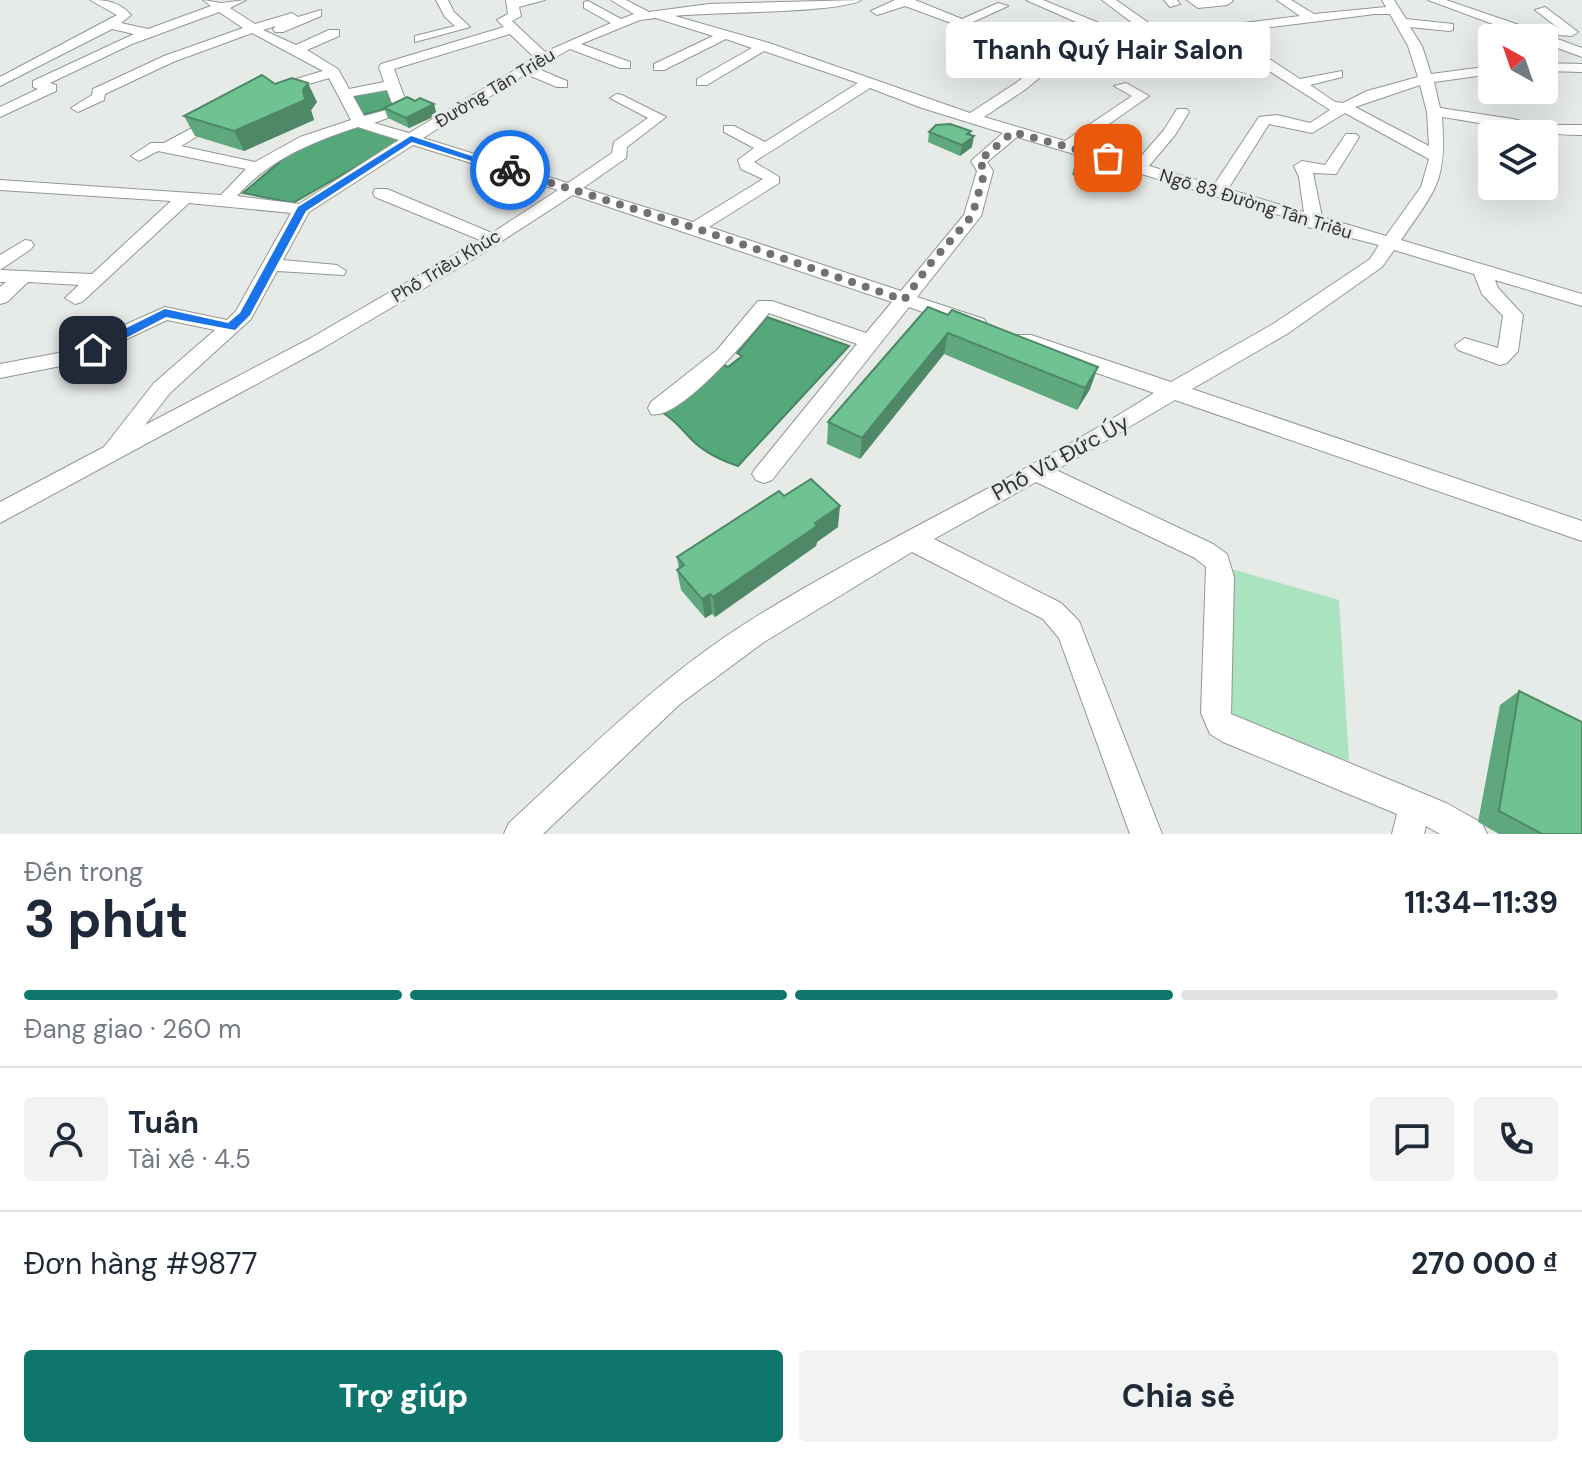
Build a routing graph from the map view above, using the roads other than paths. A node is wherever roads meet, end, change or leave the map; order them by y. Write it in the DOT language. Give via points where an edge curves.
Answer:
graph roads {
  1 [pos="96,0"];
  2 [pos="240,0"];
  3 [pos="442,0"];
  4 [pos="617,0"];
  5 [pos="855,0"];
  6 [pos="1032,0"];
  7 [pos="1108,0"];
  8 [pos="1193,0"];
  9 [pos="1283,0"];
  10 [pos="1354,0"];
  11 [pos="1434,0"];
  12 [pos="905,1"];
  13 [pos="1227,1"];
  14 [pos="827,2"];
  15 [pos="543,3"];
  16 [pos="737,4"];
  17 [pos="588,5"];
  18 [pos="681,5"];
  19 [pos="1002,6"];
  20 [pos="1541,10"];
  21 [pos="877,11"];
  22 [pos="1390,11"];
  23 [pos="293,12"];
  24 [pos="317,13"];
  25 [pos="512,13"];
  26 [pos="652,15"];
  27 [pos="237,17"];
  28 [pos="1312,18"];
  29 [pos="619,23"];
  30 [pos="1498,24"];
  31 [pos="110,25"];
  32 [pos="1449,27"];
  33 [pos="1558,31"];
  34 [pos="1110,32"];
  35 [pos="147,33"];
  36 [pos="334,33"];
  37 [pos="725,35"];
  38 [pos="1160,37"];
  39 [pos="569,44"];
  40 [pos="1558,44"];
  41 [pos="764,46"];
  42 [pos="296,50"];
  43 [pos="435,52"];
  44 [pos="1582,53"];
  45 [pos="543,58"];
  46 [pos="1256,64"];
  47 [pos="625,65"];
  48 [pos="659,67"];
  49 [pos="1558,67"];
  50 [pos="1582,68"];
  51 [pos="526,69"];
  52 [pos="24,71"];
  53 [pos="333,72"];
  54 [pos="1478,72"];
  55 [pos="1337,74"];
  56 [pos="48,79"];
  57 [pos="1426,79"];
  58 [pos="0,82"];
  59 [pos="702,82"];
  60 [pos="870,82"];
  61 [pos="394,84"];
  62 [pos="562,84"];
  63 [pos="1299,84"];
  64 [pos="1121,86"];
  65 [pos="269,92"];
  66 [pos="344,94"];
  67 [pos="617,98"];
  68 [pos="1344,107"];
  69 [pos="78,108"];
  70 [pos="7,110"];
  71 [pos="40,110"];
  72 [pos="1182,112"];
  73 [pos="1434,112"];
  74 [pos="227,114"];
  75 [pos="973,118"];
  76 [pos="360,123"];
  77 [pos="729,129"];
  78 [pos="1582,130"];
  79 [pos="1013,132"];
  80 [pos="1351,137"];
  81 [pos="411,139"];
  82 [pos="1068,146"];
  83 [pos="763,147"];
  84 [pos="167,148"];
  85 [pos="139,156"];
  86 [pos="1437,157"];
  87 [pos="257,167"];
  88 [pos="1138,169"];
  89 [pos="0,185"];
  90 [pos="572,189"];
  91 [pos="1218,192"];
  92 [pos="381,193"];
  93 [pos="185,197"];
  94 [pos="225,200"];
  95 [pos="302,209"];
  96 [pos="1314,223"];
  97 [pos="695,228"];
  98 [pos="492,239"];
  99 [pos="1391,244"];
  100 [pos="25,245"];
  101 [pos="0,264"];
  102 [pos="273,265"];
  103 [pos="1481,269"];
  104 [pos="337,271"];
  105 [pos="0,276"];
  106 [pos="23,276"];
  107 [pos="96,280"];
  108 [pos="0,298"];
  109 [pos="75,298"];
  110 [pos="904,300"];
  111 [pos="1582,300"];
  112 [pos="230,327"];
  113 [pos="871,342"];
  114 [pos="1465,345"];
  115 [pos="0,371"];
  116 [pos="1174,390"];
  117 [pos="659,408"];
  118 [pos="113,451"];
  119 [pos="1035,471"];
  120 [pos="764,474"];
  121 [pos="0,513"];
  122 [pos="1582,531"];
  123 [pos="912,540"];
  124 [pos="1411,820"];
  125 [pos="520,834"];
  126 [pos="1146,834"];
  127 [pos="1471,834"];
  1 -- 31 [label="street" via="125,15"];
  2 -- 27 [label="street"];
  3 -- 43 [label="street" via="464,27 417,37"];
  4 -- 26 [label="street, Ngõ 83 Đường Tân Triều"];
  5 -- 14 [label="street, Đường Tân Triều"];
  6 -- 34 [label="street"];
  7 -- 38 [label="street"];
  8 -- 13 [label="street"];
  9 -- 28 [label="street"];
  10 -- 22 [label="street"];
  11 -- 30 [label="street"];
  12 -- 19 [label="street" via="962,23"];
  12 -- 21 [label="street"];
  14 -- 16 [label="street, Đường Tân Triều"];
  15 -- 25 [label="street"];
  16 -- 18 [label="street, Đường Tân Triều"];
  17 -- 29 [label="street"];
  18 -- 26 [label="street, Đường Tân Triều"];
  20 -- 33 [label="street" via="1572,32"];
  22 -- 28 [label="street"];
  22 -- 32 [label="street"];
  22 -- 57 [label="street, Phố Vũ Đức Úy"];
  23 -- 24 [label="street"];
  23 -- 27 [label="street"];
  23 -- 27 [label="street"];
  25 -- 43 [label="street"];
  25 -- 45 [label="street"];
  26 -- 29 [label="street, Đường Tân Triều"];
  26 -- 37 [label="street, Ngõ 83 Đường Tân Triều"];
  27 -- 35 [label="street"];
  27 -- 35 [label="street" via="169,38"];
  27 -- 42 [label="street"];
  27 -- 69 [label="street"];
  28 -- 38 [label="street"];
  29 -- 39 [label="street, Đường Tân Triều"];
  31 -- 35 [label="street"];
  31 -- 52 [label="street"];
  34 -- 38 [label="street" via="1137,43"];
  34 -- 75 [label="street" via="1059,54"];
  35 -- 56 [label="street"];
  36 -- 42 [label="street"];
  37 -- 41 [label="street, Ngõ 83 Đường Tân Triều"];
  37 -- 48 [label="street"];
  39 -- 45 [label="street, Đường Tân Triều"];
  39 -- 47 [label="street"];
  40 -- 44 [label="street"];
  41 -- 59 [label="street"];
  41 -- 60 [label="street, Ngõ 83 Đường Tân Triều"];
  42 -- 53 [label="street"];
  43 -- 61 [label="street" via="386,67"];
  45 -- 51 [label="street, Đường Tân Triều"];
  46 -- 63 [label="street" via="1266,63"];
  49 -- 50 [label="street"];
  51 -- 62 [label="street"];
  51 -- 81 [label="street, Đường Tân Triều"];
  52 -- 56 [label="street"];
  52 -- 58 [label="street"];
  53 -- 65 [label="street"];
  53 -- 66 [label="street"];
  54 -- 57 [label="street"];
  55 -- 63 [label="street"];
  56 -- 70 [label="street" via="38,84 51,88"];
  57 -- 68 [label="street"];
  57 -- 73 [label="street, Phố Vũ Đức Úy"];
  60 -- 75 [label="street, Ngõ 83 Đường Tân Triều"];
  60 -- 83 [label="street"];
  61 -- 66 [label="street"];
  61 -- 76 [label="street" via="402,110"];
  63 -- 68 [label="street" via="1331,106"];
  64 -- 82 [label="street" via="1142,96"];
  66 -- 76 [label="street"];
  67 -- 90 [label="street, Phố Triều Khúc" via="659,117 619,145 620,155"];
  68 -- 86 [label="street"];
  68 -- 91 [label="street" via="1312,128 1264,120"];
  70 -- 71 [label="street"];
  72 -- 88 [label="street"];
  73 -- 78 [label="street" via="1536,130"];
  73 -- 86 [label="street, Phố Vũ Đức Úy"];
  74 -- 84 [label="street"];
  75 -- 79 [label="street, Ngõ 83 Đường Tân Triều"];
  76 -- 81 [label="street"];
  76 -- 87 [label="street" via="321,133"];
  77 -- 83 [label="street"];
  79 -- 82 [label="street, Ngõ 83 Đường Tân Triều"];
  79 -- 110 [label="street" via="979,161 985,171 972,216"];
  80 -- 96 [label="street" via="1330,171 1302,166"];
  81 -- 90 [label="street"];
  81 -- 95 [label="street, Đường Tân Triều"];
  82 -- 88 [label="street, Ngõ 83 Đường Tân Triều"];
  83 -- 97 [label="street" via="744,163 773,180"];
  84 -- 85 [label="street" via="156,146"];
  84 -- 87 [label="street"];
  86 -- 99 [label="street, Phố Vũ Đức Úy" via="1429,187"];
  87 -- 94 [label="street"];
  88 -- 91 [label="street, Ngõ 83 Đường Tân Triều"];
  89 -- 93 [label="street"];
  90 -- 97 [label="street"];
  90 -- 98 [label="street, Phố Triều Khúc"];
  91 -- 96 [label="street, Ngõ 83 Đường Tân Triều"];
  92 -- 98 [label="street"];
  93 -- 94 [label="street"];
  93 -- 107 [label="street"];
  94 -- 95 [label="street"];
  95 -- 102 [label="street, Đường Tân Triều"];
  96 -- 99 [label="street, Ngõ 83 Đường Tân Triều"];
  97 -- 110 [label="street"];
  98 -- 118 [label="street, Phố Triều Khúc" via="361,317"];
  99 -- 103 [label="street, Ngõ 83 Đường Tân Triều"];
  99 -- 116 [label="street, Phố Vũ Đức Úy" via="1376,263 1280,329"];
  100 -- 101 [label="street"];
  102 -- 104 [label="street"];
  102 -- 112 [label="street, Đường Tân Triều" via="244,315"];
  103 -- 111 [label="street, Ngõ 83 Đường Tân Triều"];
  103 -- 114 [label="street" via="1489,290 1513,315 1508,351 1500,358"];
  105 -- 106 [label="street"];
  106 -- 107 [label="street"];
  106 -- 108 [label="street"];
  107 -- 109 [label="street"];
  110 -- 113 [label="street"];
  110 -- 116 [label="street"];
  112 -- 115 [label="street" via="165,313 69,358"];
  112 -- 118 [label="street, Đường Tân Triều" via="162,388"];
  113 -- 117 [label="street" via="765,305 724,355"];
  113 -- 120 [label="street"];
  116 -- 119 [label="street, Phố Vũ Đức Úy"];
  116 -- 122 [label="street"];
  118 -- 121 [label="street, Đường Tân Triều"];
  119 -- 123 [label="street, Phố Vũ Đức Úy"];
  119 -- 124 [label="street" via="1218,562 1220,724"];
  123 -- 125 [label="street, Phố Vũ Đức Úy" via="754,633 670,694"];
  123 -- 126 [label="street" via="1052,611 1062,621"];
  124 -- 127 [label="street"];
}
